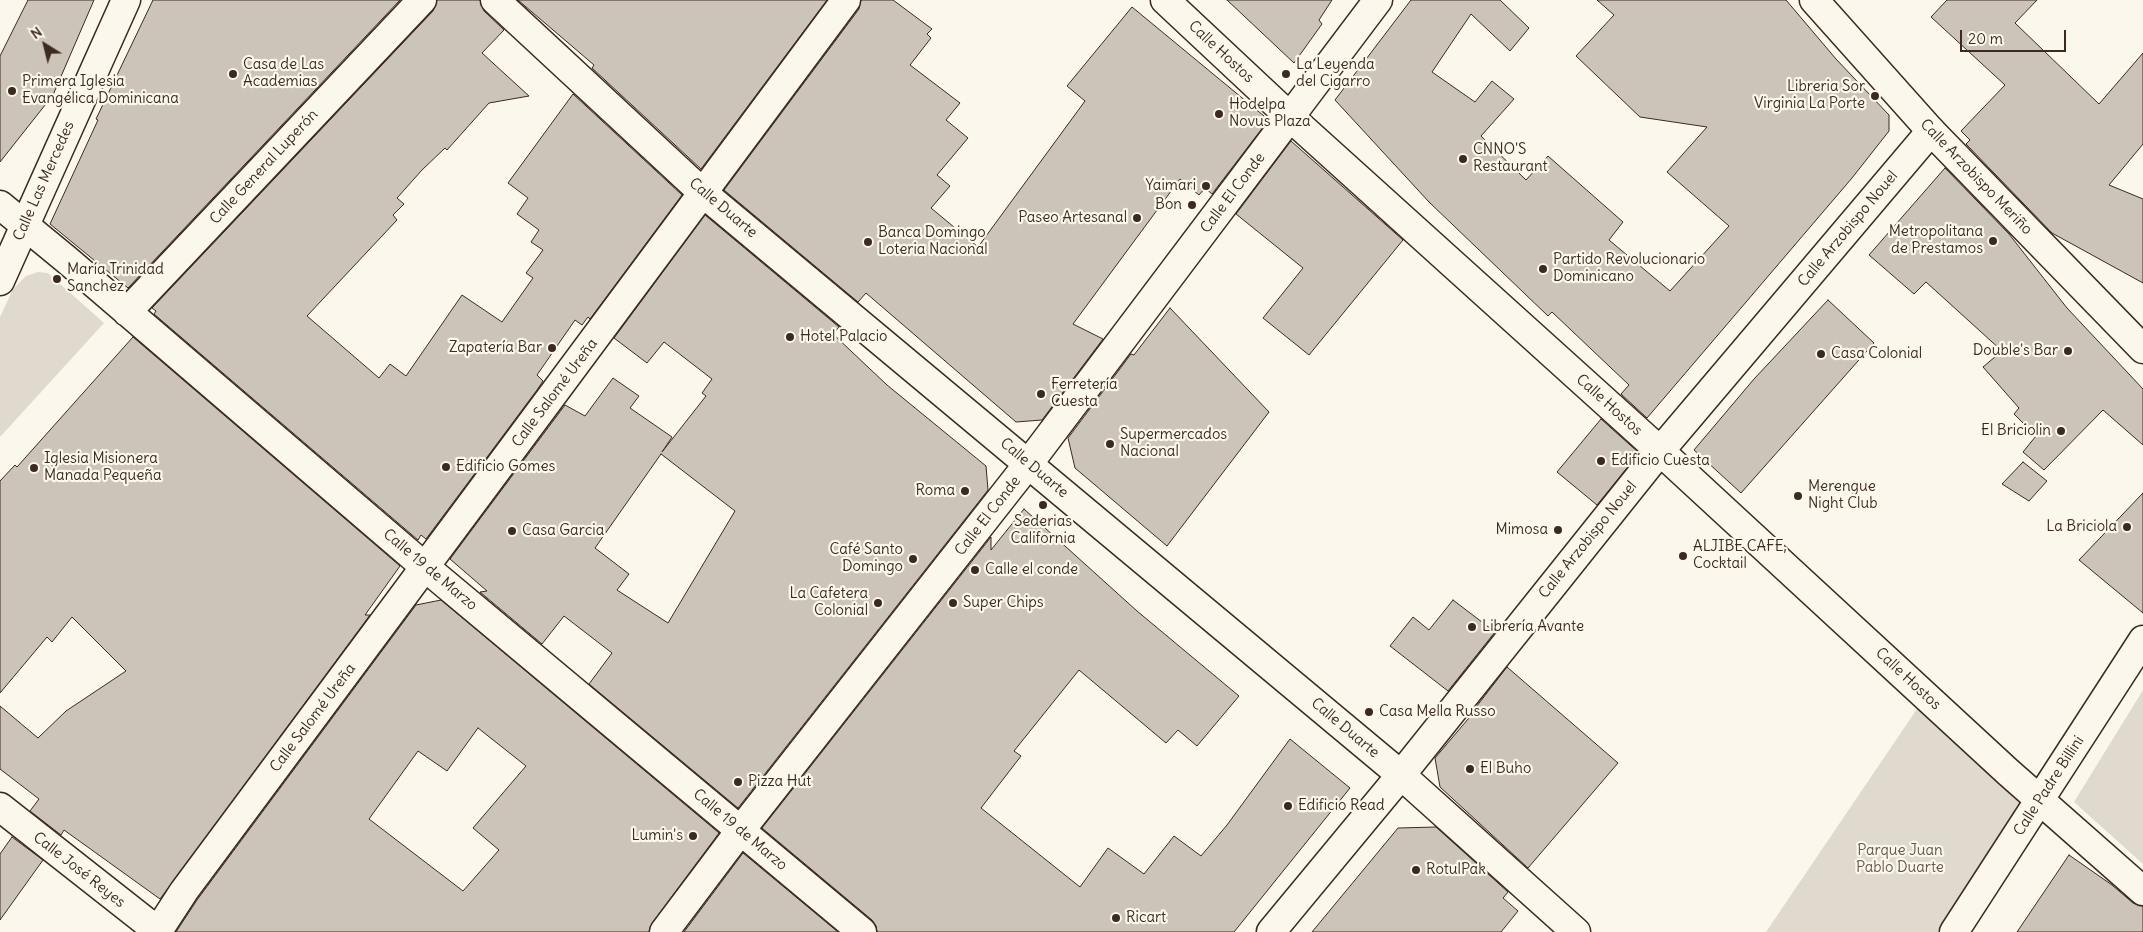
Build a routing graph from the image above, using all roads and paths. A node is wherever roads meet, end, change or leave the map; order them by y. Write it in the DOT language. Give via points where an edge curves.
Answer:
graph roads {
  1 [pos="126,0"];
  2 [pos="422,0"];
  3 [pos="495,0"];
  4 [pos="846,0"];
  5 [pos="1165,0"];
  6 [pos="1378,0"];
  7 [pos="1814,0"];
  8 [pos="1290,117"];
  9 [pos="1931,131"];
  10 [pos="703,193"];
  11 [pos="0,206"];
  12 [pos="24,226"];
  13 [pos="0,281"];
  14 [pos="127,312"];
  15 [pos="2143,349"];
  16 [pos="1660,451"];
  17 [pos="1029,463"];
  18 [pos="425,567"];
  19 [pos="2143,640"];
  20 [pos="1401,775"];
  21 [pos="2040,799"];
  22 [pos="0,807"];
  23 [pos="740,831"];
  24 [pos="2143,891"];
  25 [pos="158,932"];
  26 [pos="664,932"];
  27 [pos="862,932"];
  28 [pos="1272,932"];
  29 [pos="1576,932"];
  30 [pos="1954,932"];
  1 -- 12 [label="street, Calle Las Mercedes"];
  2 -- 14 [label="street, Calle General Luperón"];
  3 -- 10 [label="street, Calle Duarte"];
  4 -- 10 [label="street, Calle Salomé Ureña"];
  5 -- 8 [label="street, Calle Hostos"];
  6 -- 8 [label="street, Calle El Conde"];
  7 -- 9 [label="street, Calle Arzobispo Meriño"];
  8 -- 16 [label="street, Calle Hostos"];
  8 -- 17 [label="street, Calle El Conde"];
  9 -- 15 [label="street, Calle Arzobispo Meriño"];
  9 -- 16 [label="street, Calle Arzobispo Nouel"];
  10 -- 17 [label="street, Calle Duarte"];
  10 -- 18 [label="street, Calle Salomé Ureña"];
  11 -- 12 [label="street, Calle 19 de Marzo"];
  12 -- 13 [label="street, Calle Las Mercedes"];
  12 -- 14 [label="street, Calle 19 de Marzo"];
  14 -- 18 [label="street, Calle 19 de Marzo"];
  16 -- 20 [label="street, Calle Arzobispo Nouel"];
  16 -- 21 [label="street, Calle Hostos"];
  17 -- 20 [label="street, Calle Duarte"];
  17 -- 23 [label="street, Calle El Conde"];
  18 -- 23 [label="street, Calle 19 de Marzo"];
  18 -- 25 [label="street, Calle Salomé Ureña" via="184,891"];
  19 -- 21 [label="street, Calle Padre Billini"];
  20 -- 28 [label="street, Calle Arzobispo Nouel"];
  20 -- 29 [label="street, Calle Duarte"];
  21 -- 24 [label="street, Calle Hostos"];
  21 -- 30 [label="street, Calle Padre Billini"];
  22 -- 25 [label="street, Calle José Reyes"];
  23 -- 26 [label="street, Calle El Conde"];
  23 -- 27 [label="street, Calle 19 de Marzo"];
}
